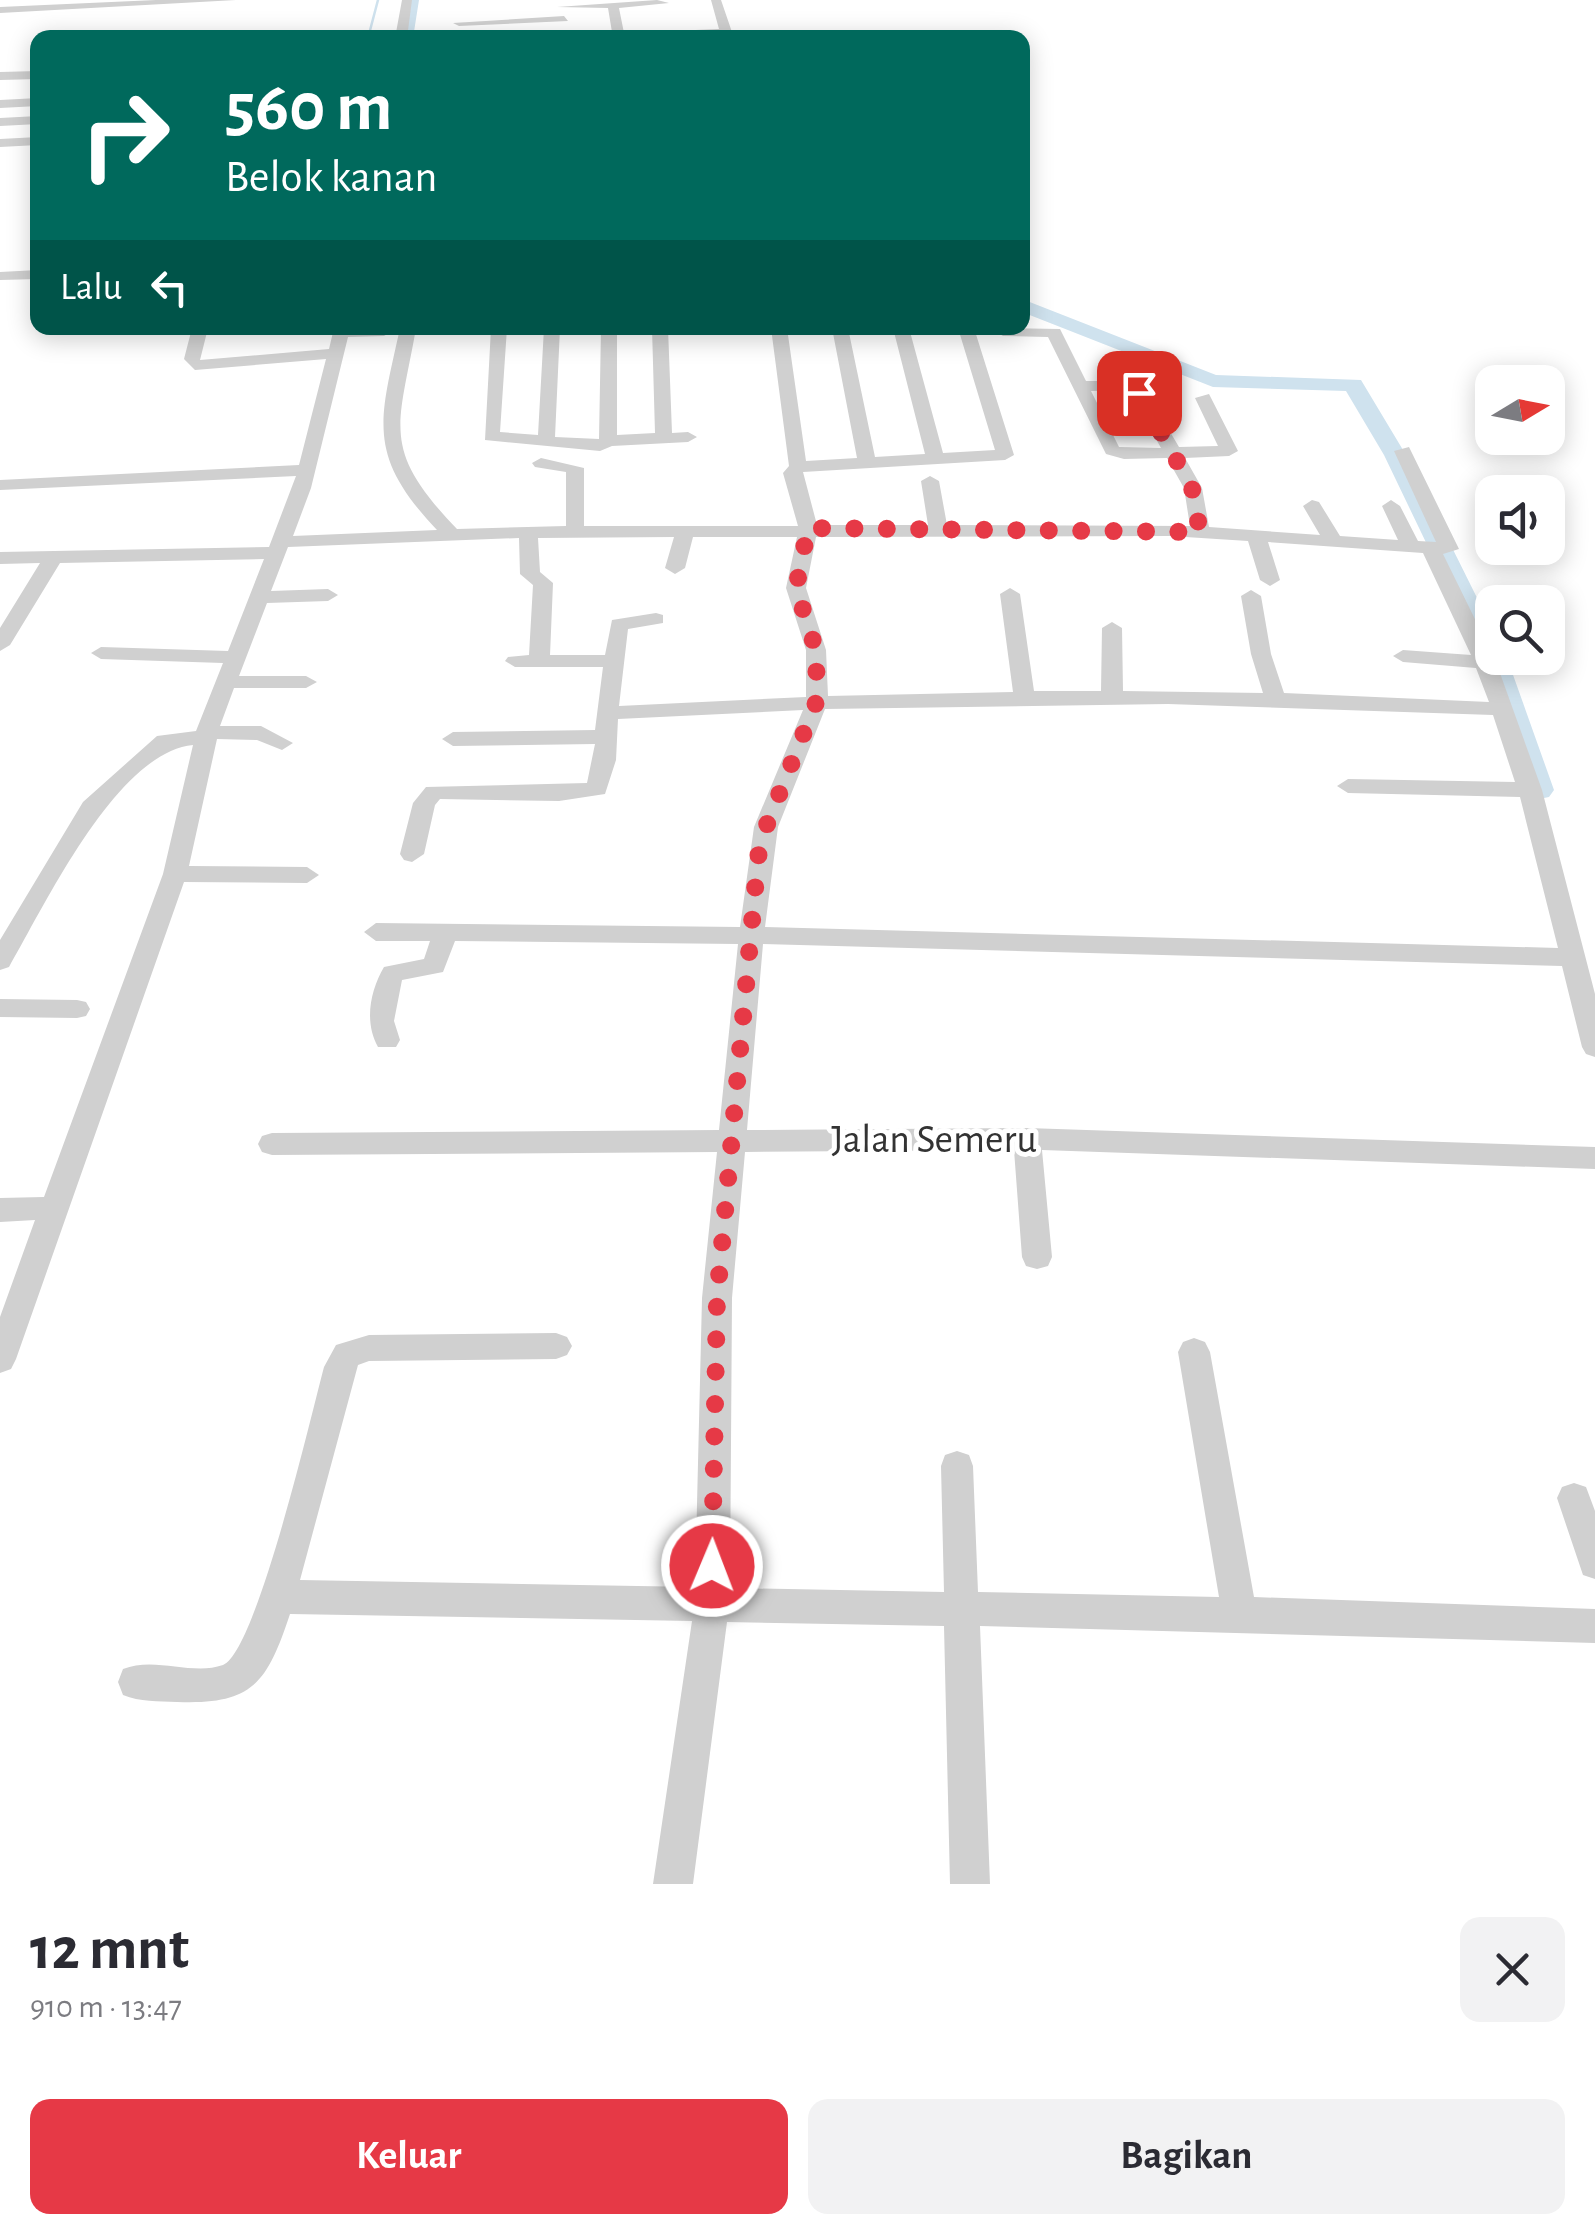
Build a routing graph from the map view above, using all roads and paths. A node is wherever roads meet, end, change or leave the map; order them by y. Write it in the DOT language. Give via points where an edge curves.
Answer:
graph roads {
  1 [pos="230,0"];
  2 [pos="407,0"];
  3 [pos="716,0"];
  4 [pos="663,2"];
  5 [pos="613,5"];
  6 [pos="562,9"];
  7 [pos="0,10"];
  8 [pos="511,16"];
  9 [pos="402,30"];
  10 [pos="459,30"];
  11 [pos="511,30"];
  12 [pos="618,30"];
  13 [pos="670,30"];
  14 [pos="725,30"];
  15 [pos="30,75"];
  16 [pos="0,76"];
  17 [pos="30,88"];
  18 [pos="0,90"];
  19 [pos="30,102"];
  20 [pos="0,104"];
  21 [pos="30,120"];
  22 [pos="0,122"];
  23 [pos="30,141"];
  24 [pos="0,143"];
  25 [pos="30,274"];
  26 [pos="0,276"];
  27 [pos="1030,332"];
  28 [pos="198,335"];
  29 [pos="406,335"];
  30 [pos="497,335"];
  31 [pos="552,335"];
  32 [pos="609,335"];
  33 [pos="660,335"];
  34 [pos="780,335"];
  35 [pos="841,335"];
  36 [pos="902,335"];
  37 [pos="968,335"];
  38 [pos="339,338"];
  39 [pos="1079,386"];
  40 [pos="1203,398"];
  41 [pos="664,438"];
  42 [pos="688,438"];
  43 [pos="608,441"];
  44 [pos="546,442"];
  45 [pos="1403,451"];
  46 [pos="1170,452"];
  47 [pos="936,460"];
  48 [pos="541,462"];
  49 [pos="867,464"];
  50 [pos="798,467"];
  51 [pos="308,470"];
  52 [pos="930,481"];
  53 [pos="0,484"];
  54 [pos="1312,506"];
  55 [pos="1390,506"];
  56 [pos="800,529"];
  57 [pos="938,529"];
  58 [pos="574,531"];
  59 [pos="685,531"];
  60 [pos="528,532"];
  61 [pos="1200,532"];
  62 [pos="444,533"];
  63 [pos="1257,538"];
  64 [pos="1334,542"];
  65 [pos="276,548"];
  66 [pos="1432,549"];
  67 [pos="0,558"];
  68 [pos="53,558"];
  69 [pos="676,568"];
  70 [pos="1270,580"];
  71 [pos="1010,594"];
  72 [pos="328,595"];
  73 [pos="1251,596"];
  74 [pos="256,597"];
  75 [pos="656,619"];
  76 [pos="1112,628"];
  77 [pos="1475,633"];
  78 [pos="0,645"];
  79 [pos="102,653"];
  80 [pos="1403,656"];
  81 [pos="234,657"];
  82 [pos="539,661"];
  83 [pos="613,661"];
  84 [pos="1475,661"];
  85 [pos="515,662"];
  86 [pos="1491,675"];
  87 [pos="224,682"];
  88 [pos="306,682"];
  89 [pos="1024,698"];
  90 [pos="1112,699"];
  91 [pos="1276,700"];
  92 [pos="808,701"];
  93 [pos="1504,709"];
  94 [pos="606,713"];
  95 [pos="206,734"];
  96 [pos="606,737"];
  97 [pos="452,739"];
  98 [pos="282,743"];
  99 [pos="1348,786"];
  100 [pos="1531,790"];
  101 [pos="412,854"];
  102 [pos="175,874"];
  103 [pos="307,875"];
  104 [pos="446,931"];
  105 [pos="376,932"];
  106 [pos="742,935"];
  107 [pos="1572,957"];
  108 [pos="0,961"];
  109 [pos="0,1008"];
  110 [pos="77,1009"];
  111 [pos="387,1040"];
  112 [pos="1595,1048"];
  113 [pos="721,1140"];
  114 [pos="1026,1140"];
  115 [pos="272,1144"];
  116 [pos="1595,1158"];
  117 [pos="0,1210"];
  118 [pos="49,1217"];
  119 [pos="0,1226"];
  120 [pos="1037,1257"];
  121 [pos="556,1346"];
  122 [pos="1194,1352"];
  123 [pos="0,1359"];
  124 [pos="957,1466"];
  125 [pos="1574,1498"];
  126 [pos="1595,1563"];
  127 [pos="278,1597"];
  128 [pos="712,1605"];
  129 [pos="959,1609"];
  130 [pos="1240,1614"];
  131 [pos="1595,1626"];
  132 [pos="136,1682"];
  133 [pos="673,1884"];
  134 [pos="970,1884"];
  1 -- 7 [label="street"];
  2 -- 9 [label="street"];
  3 -- 14 [label="street"];
  4 -- 5 [label="street"];
  4 -- 13 [label="street"];
  5 -- 6 [label="street"];
  5 -- 12 [label="street"];
  6 -- 8 [label="street"];
  8 -- 10 [label="street" via="460,17"];
  8 -- 11 [label="street"];
  15 -- 16 [label="street"];
  17 -- 18 [label="street"];
  19 -- 20 [label="street"];
  21 -- 22 [label="street"];
  23 -- 24 [label="street"];
  25 -- 26 [label="street"];
  27 -- 39 [label="street" via="1054,332"];
  28 -- 38 [label="street" via="195,365"];
  29 -- 62 [label="street" via="390,444 394,461"];
  30 -- 44 [label="street" via="490,434"];
  31 -- 44 [label="street"];
  32 -- 43 [label="street"];
  33 -- 41 [label="street"];
  34 -- 50 [label="street"];
  35 -- 49 [label="street"];
  36 -- 47 [label="street"];
  37 -- 47 [label="street" via="1006,452"];
  38 -- 51 [label="street"];
  39 -- 46 [label="street" via="1130,385"];
  39 -- 46 [label="street" via="1112,450"];
  40 -- 46 [label="street" via="1229,451"];
  41 -- 42 [label="street"];
  41 -- 43 [label="street"];
  43 -- 44 [label="street"];
  45 -- 66 [label="street"];
  46 -- 61 [label="street" via="1192,488"];
  47 -- 49 [label="street"];
  48 -- 58 [label="street" via="572,466"];
  49 -- 50 [label="street"];
  50 -- 56 [label="street" via="792,472"];
  51 -- 53 [label="street"];
  51 -- 65 [label="street"];
  52 -- 57 [label="street"];
  54 -- 64 [label="street"];
  55 -- 66 [label="street"];
  56 -- 57 [label="street"];
  56 -- 59 [label="street"];
  56 -- 92 [label="street" via="796,588 816,650"];
  57 -- 61 [label="street"];
  58 -- 59 [label="street"];
  58 -- 60 [label="street"];
  59 -- 69 [label="street"];
  60 -- 62 [label="street"];
  60 -- 82 [label="street" via="530,574 542,583"];
  61 -- 63 [label="street"];
  62 -- 65 [label="street"];
  63 -- 64 [label="street"];
  63 -- 70 [label="street"];
  64 -- 66 [label="street"];
  65 -- 68 [label="street"];
  65 -- 74 [label="street"];
  66 -- 77 [label="street"];
  67 -- 68 [label="street"];
  68 -- 78 [label="street"];
  71 -- 89 [label="street"];
  72 -- 74 [label="street"];
  73 -- 91 [label="street"];
  74 -- 81 [label="street"];
  75 -- 83 [label="street" via="619,624"];
  76 -- 90 [label="street"];
  79 -- 81 [label="street"];
  80 -- 84 [label="street"];
  81 -- 87 [label="street"];
  82 -- 83 [label="street"];
  82 -- 85 [label="street"];
  83 -- 94 [label="street"];
  86 -- 93 [label="street"];
  87 -- 88 [label="street"];
  87 -- 95 [label="street"];
  89 -- 90 [label="street"];
  89 -- 92 [label="street"];
  90 -- 91 [label="street"];
  91 -- 93 [label="street"];
  92 -- 94 [label="street"];
  92 -- 106 [label="street" via="766,827"];
  93 -- 100 [label="street"];
  94 -- 96 [label="street"];
  95 -- 98 [label="street" via="261,734"];
  95 -- 102 [label="street"];
  95 -- 108 [label="street" via="165,741 91,807"];
  96 -- 97 [label="street"];
  96 -- 101 [label="street" via="603,779 587,793 426,796"];
  99 -- 100 [label="street"];
  100 -- 107 [label="street"];
  102 -- 103 [label="street"];
  102 -- 118 [label="street"];
  104 -- 105 [label="street"];
  104 -- 106 [label="street"];
  104 -- 111 [label="street" via="430,970 390,978 381,1021"];
  106 -- 107 [label="street"];
  106 -- 113 [label="street"];
  107 -- 112 [label="street"];
  109 -- 110 [label="street"];
  113 -- 114 [label="street, Jalan Semeru"];
  113 -- 115 [label="street, Jalan Semeru"];
  113 -- 128 [label="street"];
  114 -- 116 [label="street, Jalan Semeru"];
  114 -- 120 [label="street"];
  117 -- 118 [label="street"];
  118 -- 119 [label="street"];
  118 -- 123 [label="street"];
  121 -- 127 [label="street" via="369,1348 347,1355"];
  122 -- 130 [label="street"];
  124 -- 129 [label="street"];
  125 -- 126 [label="street"];
  127 -- 128 [label="street"];
  127 -- 132 [label="street" via="258,1659 245,1677 228,1684"];
  128 -- 129 [label="street"];
  128 -- 133 [label="street"];
  129 -- 130 [label="street"];
  129 -- 134 [label="street"];
  130 -- 131 [label="street"];
}
